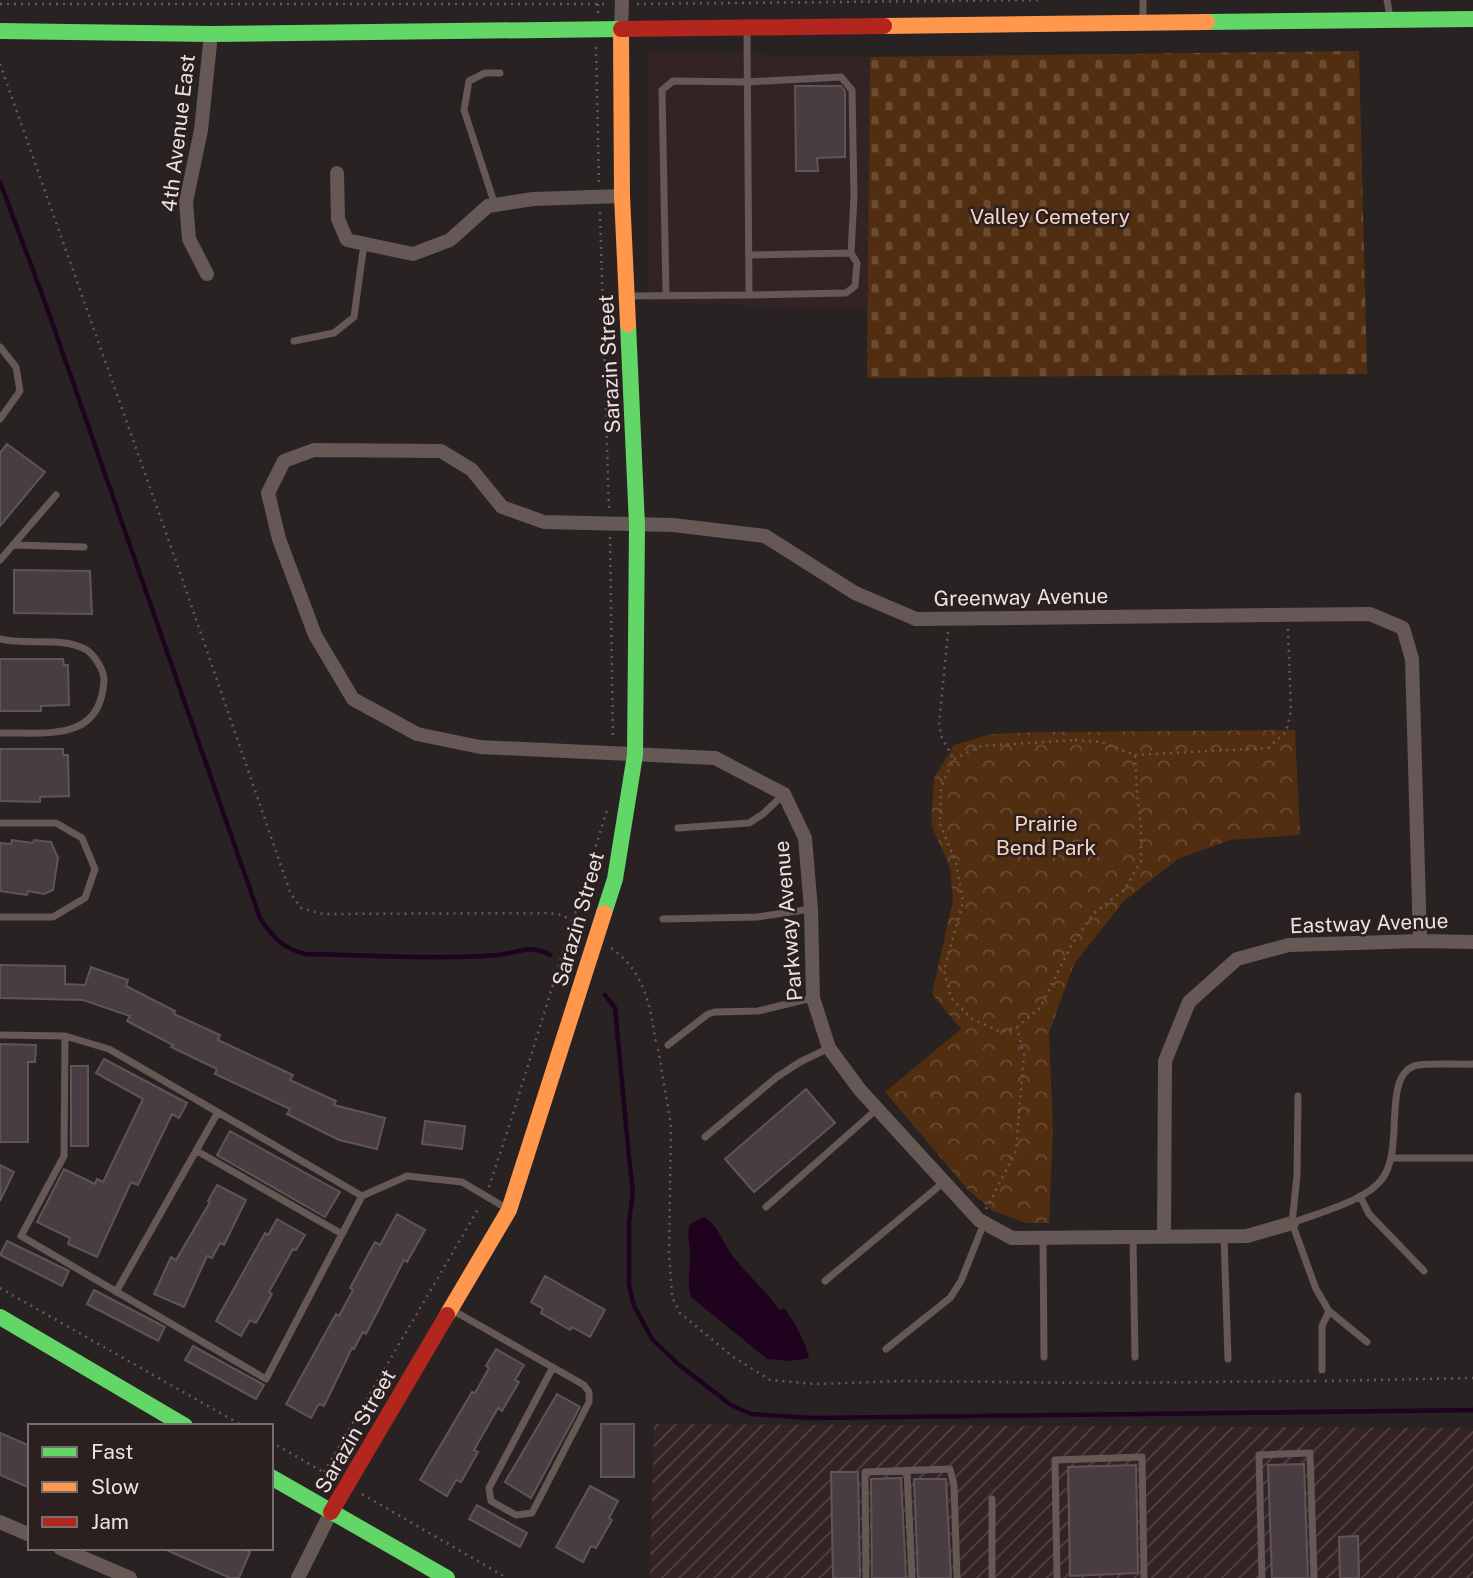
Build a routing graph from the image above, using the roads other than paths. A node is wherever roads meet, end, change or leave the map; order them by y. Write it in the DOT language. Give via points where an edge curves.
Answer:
graph roads {
  1 [pos="1143,0"];
  2 [pos="1387,0"];
  3 [pos="622,2"];
  4 [pos="1473,19"];
  5 [pos="1391,20"];
  6 [pos="1143,23"];
  7 [pos="747,28"];
  8 [pos="621,30"];
  9 [pos="0,31"];
  10 [pos="211,34"];
  11 [pos="500,73"];
  12 [pos="747,82"];
  13 [pos="337,173"];
  14 [pos="622,196"];
  15 [pos="495,205"];
  16 [pos="364,244"];
  17 [pos="851,254"];
  18 [pos="749,255"];
  19 [pos="207,274"];
  20 [pos="666,294"];
  21 [pos="749,295"];
  22 [pos="627,296"];
  23 [pos="294,341"];
  24 [pos="0,347"];
  25 [pos="0,419"];
  26 [pos="56,495"];
  27 [pos="637,525"];
  28 [pos="13,545"];
  29 [pos="84,547"];
  30 [pos="0,560"];
  31 [pos="0,639"];
  32 [pos="0,733"];
  33 [pos="635,755"];
  34 [pos="784,793"];
  35 [pos="0,823"];
  36 [pos="678,828"];
  37 [pos="811,908"];
  38 [pos="0,917"];
  39 [pos="663,919"];
  40 [pos="1420,941"];
  41 [pos="1473,942"];
  42 [pos="813,998"];
  43 [pos="0,1035"];
  44 [pos="65,1037"];
  45 [pos="668,1045"];
  46 [pos="830,1048"];
  47 [pos="1473,1065"];
  48 [pos="1298,1096"];
  49 [pos="877,1109"];
  50 [pos="218,1112"];
  51 [pos="705,1138"];
  52 [pos="197,1151"];
  53 [pos="1392,1158"];
  54 [pos="1473,1158"];
  55 [pos="944,1181"];
  56 [pos="362,1196"];
  57 [pos="1360,1196"];
  58 [pos="766,1207"];
  59 [pos="509,1210"];
  60 [pos="981,1222"];
  61 [pos="1292,1223"];
  62 [pos="342,1234"];
  63 [pos="1224,1236"];
  64 [pos="1164,1237"];
  65 [pos="1043,1238"];
  66 [pos="1133,1238"];
  67 [pos="1424,1271"];
  68 [pos="825,1281"];
  69 [pos="116,1292"];
  70 [pos="451,1309"];
  71 [pos="1329,1311"];
  72 [pos="0,1317"];
  73 [pos="1367,1342"];
  74 [pos="886,1349"];
  75 [pos="1044,1357"];
  76 [pos="1135,1357"];
  77 [pos="1228,1359"];
  78 [pos="553,1367"];
  79 [pos="1322,1370"];
  80 [pos="182,1424"];
  81 [pos="907,1471"];
  82 [pos="273,1478"];
  83 [pos="992,1499"];
  84 [pos="331,1512"];
  85 [pos="0,1522"];
  86 [pos="28,1534"];
  87 [pos="65,1550"];
  88 [pos="130,1578"];
  89 [pos="298,1578"];
  90 [pos="447,1578"];
  91 [pos="866,1578"];
  92 [pos="912,1578"];
  93 [pos="957,1578"];
  94 [pos="992,1578"];
  95 [pos="1057,1578"];
  96 [pos="1144,1578"];
  97 [pos="1262,1578"];
  98 [pos="1314,1578"];
  1 -- 6 [label="lane"];
  2 -- 5 [label="lane"];
  3 -- 8 [label="street, Sarazin Street"];
  4 -- 5 [label="street, 4th Avenue East"];
  5 -- 6 [label="street, 4th Avenue East"];
  6 -- 7 [label="street, 4th Avenue East"];
  7 -- 8 [label="street, 4th Avenue East"];
  7 -- 12 [label="lane"];
  8 -- 10 [label="street, 4th Avenue East"];
  8 -- 14 [label="street, Sarazin Street"];
  9 -- 10 [label="street, 4th Avenue East"];
  10 -- 19 [label="street, 4th Avenue East" via="201,130 187,202 189,239"];
  11 -- 15 [label="lane" via="485,73 469,81 464,110"];
  12 -- 17 [label="lane" via="841,77 852,90"];
  12 -- 18 [label="lane"];
  12 -- 20 [label="lane" via="673,81 662,90"];
  13 -- 16 [label="street" via="338,219 347,240"];
  14 -- 15 [label="street"];
  14 -- 22 [label="street, Sarazin Street"];
  15 -- 16 [label="street" via="488,206 450,240 413,254"];
  16 -- 23 [label="lane" via="354,317 334,333"];
  17 -- 18 [label="lane"];
  17 -- 21 [label="lane" via="858,263 855,286 846,293"];
  18 -- 21 [label="lane"];
  20 -- 21 [label="lane"];
  20 -- 22 [label="lane"];
  22 -- 27 [label="street, Sarazin Street"];
  24 -- 25 [label="lane" via="16,367 20,391"];
  26 -- 28 [label="lane"];
  27 -- 33 [label="street, Sarazin Street"];
  27 -- 33 [label="street, Greenway Avenue" via="544,522 502,508 472,471 441,451 314,450 284,461 268,494 279,539 315,635 353,699 417,734 480,747"];
  27 -- 40 [label="street, Greenway Avenue" via="765,536 855,593 916,619 1370,614 1403,628 1412,659"];
  28 -- 29 [label="lane"];
  28 -- 30 [label="lane"];
  31 -- 32 [label="lane" via="66,642 89,650 104,673 103,696 91,718 78,728"];
  33 -- 34 [label="street" via="715,758"];
  33 -- 59 [label="street, Sarazin Street" via="615,879"];
  34 -- 36 [label="lane" via="749,823"];
  34 -- 37 [label="street, Parkway Avenue" via="805,838"];
  35 -- 38 [label="lane" via="56,823 82,838 95,869 85,898 53,917"];
  37 -- 39 [label="lane" via="757,917"];
  37 -- 42 [label="street, Parkway Avenue"];
  40 -- 41 [label="street, Eastway Avenue"];
  40 -- 64 [label="street, Eastway Avenue" via="1289,945 1237,959 1189,1002 1165,1061"];
  42 -- 45 [label="lane" via="758,1010 708,1014"];
  42 -- 46 [label="street, Parkway Avenue"];
  43 -- 44 [label="lane"];
  44 -- 50 [label="lane" via="109,1049"];
  44 -- 69 [label="lane" via="64,1156 21,1236"];
  46 -- 49 [label="street, Parkway Avenue"];
  46 -- 51 [label="lane" via="788,1069"];
  47 -- 53 [label="lane" via="1415,1065 1401,1075"];
  48 -- 61 [label="lane"];
  49 -- 55 [label="street, Parkway Avenue"];
  49 -- 58 [label="lane"];
  50 -- 52 [label="lane"];
  50 -- 56 [label="lane"];
  52 -- 62 [label="lane"];
  52 -- 69 [label="lane"];
  53 -- 54 [label="lane"];
  53 -- 57 [label="lane" via="1384,1177"];
  55 -- 60 [label="street, Parkway Avenue"];
  55 -- 68 [label="lane"];
  56 -- 59 [label="lane" via="407,1176 429,1178 463,1182"];
  56 -- 62 [label="lane"];
  57 -- 61 [label="lane"];
  57 -- 67 [label="lane" via="1369,1214"];
  59 -- 70 [label="street, Sarazin Street"];
  60 -- 65 [label="street, Parkway Avenue" via="1012,1238"];
  60 -- 74 [label="lane" via="961,1281 950,1298"];
  61 -- 63 [label="street, Parkway Avenue" via="1247,1236"];
  61 -- 71 [label="lane"];
  62 -- 69 [label="lane" via="265,1379"];
  63 -- 64 [label="street, Parkway Avenue"];
  63 -- 77 [label="lane"];
  64 -- 66 [label="street, Parkway Avenue"];
  65 -- 66 [label="street, Parkway Avenue"];
  65 -- 75 [label="lane"];
  66 -- 76 [label="lane"];
  70 -- 78 [label="lane"];
  70 -- 84 [label="street, Sarazin Street"];
  71 -- 73 [label="lane"];
  71 -- 79 [label="lane" via="1322,1326"];
  72 -- 80 [label="street"];
  78 -- 78 [label="lane" via="584,1385 589,1402 532,1513 516,1515 491,1501 489,1488"];
  81 -- 91 [label="lane" via="865,1472"];
  81 -- 92 [label="lane"];
  81 -- 93 [label="lane" via="950,1469"];
  82 -- 84 [label="street"];
  83 -- 94 [label="lane"];
  84 -- 89 [label="street"];
  84 -- 90 [label="street"];
  85 -- 86 [label="street"];
  87 -- 88 [label="street"];
  95 -- 96 [label="lane" via="1055,1460 1142,1457"];
  97 -- 98 [label="lane" via="1259,1455 1310,1453"];
}
